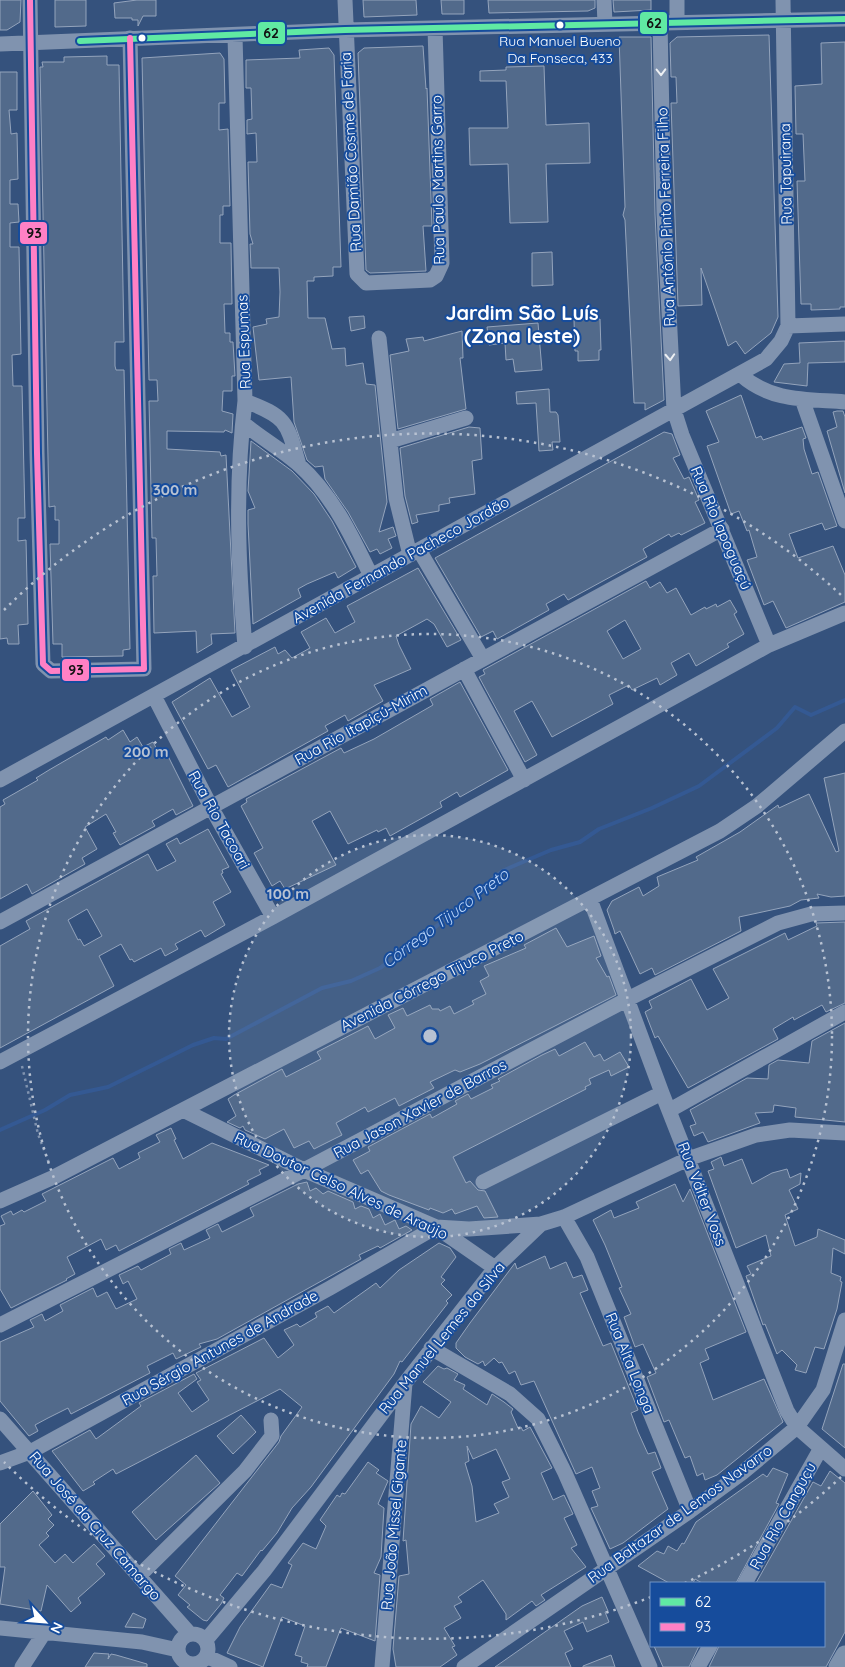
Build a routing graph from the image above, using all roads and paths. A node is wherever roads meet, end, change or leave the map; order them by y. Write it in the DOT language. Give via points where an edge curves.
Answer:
graph roads {
  1 [pos="30,0"];
  2 [pos="345,0"];
  3 [pos="604,0"];
  4 [pos="677,0"];
  5 [pos="783,0"];
  6 [pos="845,20"];
  7 [pos="783,22"];
  8 [pos="660,23"];
  9 [pos="677,23"];
  10 [pos="604,24"];
  11 [pos="435,28"];
  12 [pos="345,30"];
  13 [pos="235,36"];
  14 [pos="130,38"];
  15 [pos="31,43"];
  16 [pos="0,44"];
  17 [pos="358,274"];
  18 [pos="845,324"];
  19 [pos="788,326"];
  20 [pos="379,338"];
  21 [pos="741,375"];
  22 [pos="802,399"];
  23 [pos="246,400"];
  24 [pos="845,402"];
  25 [pos="674,410"];
  26 [pos="466,418"];
  27 [pos="243,423"];
  28 [pos="390,441"];
  29 [pos="299,465"];
  30 [pos="845,521"];
  31 [pos="722,529"];
  32 [pos="414,552"];
  33 [pos="371,576"];
  34 [pos="845,613"];
  35 [pos="769,645"];
  36 [pos="245,647"];
  37 [pos="483,659"];
  38 [pos="464,669"];
  39 [pos="154,696"];
  40 [pos="845,732"];
  41 [pos="0,780"];
  42 [pos="524,780"];
  43 [pos="211,807"];
  44 [pos="590,899"];
  45 [pos="845,913"];
  46 [pos="273,917"];
  47 [pos="0,922"];
  48 [pos="628,999"];
  49 [pos="845,1012"];
  50 [pos="19,1051"];
  51 [pos="0,1062"];
  52 [pos="662,1093"];
  53 [pos="183,1110"];
  54 [pos="670,1110"];
  55 [pos="845,1133"];
  56 [pos="688,1159"];
  57 [pos="304,1170"];
  58 [pos="54,1176"];
  59 [pos="483,1182"];
  60 [pos="0,1201"];
  61 [pos="564,1217"];
  62 [pos="540,1224"];
  63 [pos="436,1227"];
  64 [pos="495,1268"];
  65 [pos="845,1320"];
  66 [pos="0,1326"];
  67 [pos="431,1348"];
  68 [pos="405,1383"];
  69 [pos="0,1420"];
  70 [pos="271,1420"];
  71 [pos="797,1427"];
  72 [pos="821,1448"];
  73 [pos="30,1452"];
  74 [pos="0,1463"];
  75 [pos="845,1469"];
  76 [pos="690,1511"];
  77 [pos="606,1570"];
  78 [pos="139,1576"];
  79 [pos="746,1582"];
  80 [pos="0,1628"];
  81 [pos="44,1633"];
  82 [pos="190,1634"];
  83 [pos="206,1640"];
  84 [pos="709,1647"];
  85 [pos="845,1655"];
  86 [pos="206,1656"];
  87 [pos="180,1659"];
  88 [pos="22,1667"];
  89 [pos="230,1667"];
  90 [pos="382,1667"];
  91 [pos="464,1667"];
  92 [pos="650,1667"];
  93 [pos="698,1667"];
  94 [pos="838,1667"];
  1 -- 15 [label="street"];
  2 -- 12 [label="street, Rua Damião Cosme de Faria"];
  3 -- 10 [label="street"];
  4 -- 9 [label="street"];
  5 -- 7 [label="street, Rua Tapuirana"];
  6 -- 7 [label="street"];
  7 -- 9 [label="street"];
  7 -- 19 [label="street, Rua Tapuirana"];
  8 -- 9 [label="street"];
  8 -- 10 [label="street"];
  8 -- 25 [label="street, Rua Antônio Pinto Ferreira Filho, one-way" via="664,214"];
  10 -- 11 [label="street"];
  11 -- 12 [label="street"];
  11 -- 17 [label="street, Rua Paulo Martins Garro" via="442,264 430,280 366,283"];
  12 -- 13 [label="street"];
  12 -- 17 [label="street, Rua Damião Cosme de Faria"];
  13 -- 14 [label="street"];
  13 -- 23 [label="street, Rua Espumas"];
  14 -- 15 [label="street"];
  14 -- 15 [label="street" via="144,669 51,671 43,664"];
  15 -- 16 [label="street"];
  18 -- 19 [label="street"];
  19 -- 21 [label="street, Avenida Fernando Pacheco Jordão" via="766,359"];
  20 -- 28 [label="street"];
  21 -- 22 [label="street" via="768,393"];
  21 -- 25 [label="street, Avenida Fernando Pacheco Jordão"];
  22 -- 24 [label="street"];
  22 -- 30 [label="street"];
  23 -- 27 [label="street, Rua Espumas"];
  23 -- 29 [label="street" via="278,415 292,439"];
  25 -- 31 [label="street, Rua Rio Iapoguaçú"];
  25 -- 32 [label="street, Avenida Fernando Pacheco Jordão"];
  26 -- 28 [label="street"];
  27 -- 29 [label="street"];
  27 -- 36 [label="street, Rua Espumas" via="239,458 239,567"];
  28 -- 32 [label="street" via="396,498"];
  29 -- 33 [label="street" via="340,516"];
  31 -- 35 [label="street, Rua Rio Iapoguaçú"];
  31 -- 37 [label="street, Rua Rio Itapiçú-Mirim"];
  32 -- 33 [label="street, Avenida Fernando Pacheco Jordão"];
  32 -- 37 [label="street"];
  33 -- 36 [label="street, Avenida Fernando Pacheco Jordão"];
  34 -- 35 [label="street"];
  35 -- 42 [label="street"];
  36 -- 39 [label="street, Avenida Fernando Pacheco Jordão"];
  37 -- 38 [label="street, Rua Rio Itapiçú-Mirim"];
  38 -- 42 [label="street"];
  38 -- 43 [label="street, Rua Rio Itapiçú-Mirim"];
  39 -- 41 [label="street, Avenida Fernando Pacheco Jordão"];
  39 -- 43 [label="street, Rua Rio Tacoari"];
  40 -- 44 [label="street, Avenida Córrego Tijuco Preto" via="757,806 720,831"];
  42 -- 46 [label="street"];
  43 -- 46 [label="street, Rua Rio Tacoari"];
  43 -- 47 [label="street, Rua Rio Itapiçú-Mirim"];
  44 -- 48 [label="street, Rua Válter Voss"];
  44 -- 53 [label="street, Avenida Córrego Tijuco Preto"];
  45 -- 48 [label="street, Rua Jason Xavier de Barros" via="811,914 778,923"];
  46 -- 50 [label="street"];
  48 -- 52 [label="street, Rua Válter Voss"];
  48 -- 57 [label="street, Rua Jason Xavier de Barros"];
  49 -- 54 [label="street"];
  50 -- 51 [label="street"];
  50 -- 58 [label="path" via="38,1134"];
  52 -- 54 [label="street, Rua Válter Voss"];
  52 -- 59 [label="street"];
  53 -- 57 [label="street, Rua Doutor Celso Alves de Araújo"];
  53 -- 58 [label="street, Avenida Córrego Tijuco Preto"];
  54 -- 56 [label="street, Rua Válter Voss"];
  55 -- 56 [label="street, Rua Manuel Lemes da Silva" via="790,1130 756,1135"];
  56 -- 61 [label="street, Rua Manuel Lemes da Silva"];
  56 -- 71 [label="street, Rua Válter Voss" via="787,1411"];
  57 -- 63 [label="street, Rua Doutor Celso Alves de Araújo"];
  57 -- 66 [label="street, Rua Jason Xavier de Barros"];
  58 -- 60 [label="street, Avenida Córrego Tijuco Preto"];
  61 -- 62 [label="street, Rua Manuel Lemes da Silva"];
  61 -- 76 [label="street, Rua Alta Longa" via="587,1257"];
  62 -- 63 [label="street" via="506,1228"];
  62 -- 64 [label="street, Rua Manuel Lemes da Silva"];
  63 -- 64 [label="street, Rua Doutor Celso Alves de Araújo"];
  63 -- 73 [label="street, Rua Sérgio Antunes de Andrade"];
  64 -- 67 [label="street, Rua Manuel Lemes da Silva"];
  65 -- 71 [label="street, Rua Baltazar de Lemos Navarro" via="823,1390"];
  67 -- 68 [label="street, Rua Manuel Lemes da Silva"];
  67 -- 77 [label="street" via="510,1394 538,1419"];
  68 -- 83 [label="street, Rua Manuel Lemes da Silva" via="264,1571"];
  68 -- 90 [label="street, Rua João Missel Gigante"];
  69 -- 73 [label="street, Rua José da Cruz Camargo"];
  70 -- 78 [label="street" via="272,1436 245,1471"];
  71 -- 72 [label="street, Rua Válter Voss"];
  71 -- 76 [label="street, Rua Baltazar de Lemos Navarro"];
  72 -- 75 [label="street, Rua Válter Voss"];
  72 -- 79 [label="street, Rua Rio Canguçu"];
  73 -- 74 [label="street, Rua Sérgio Antunes de Andrade"];
  73 -- 78 [label="street, Rua José da Cruz Camargo"];
  76 -- 77 [label="street, Rua Baltazar de Lemos Navarro"];
  77 -- 91 [label="street, Rua Baltazar de Lemos Navarro"];
  77 -- 92 [label="street"];
  78 -- 82 [label="street, Rua José da Cruz Camargo"];
  80 -- 81 [label="street"];
  81 -- 87 [label="street" via="142,1642"];
  81 -- 88 [label="street"];
  82 -- 83 [label="street" via="199,1634"];
  82 -- 87 [label="street" via="182,1638"];
  83 -- 86 [label="street"];
  84 -- 93 [label="street"];
  85 -- 94 [label="main road"];
  86 -- 87 [label="street" via="196,1664"];
  86 -- 89 [label="street"];
}
